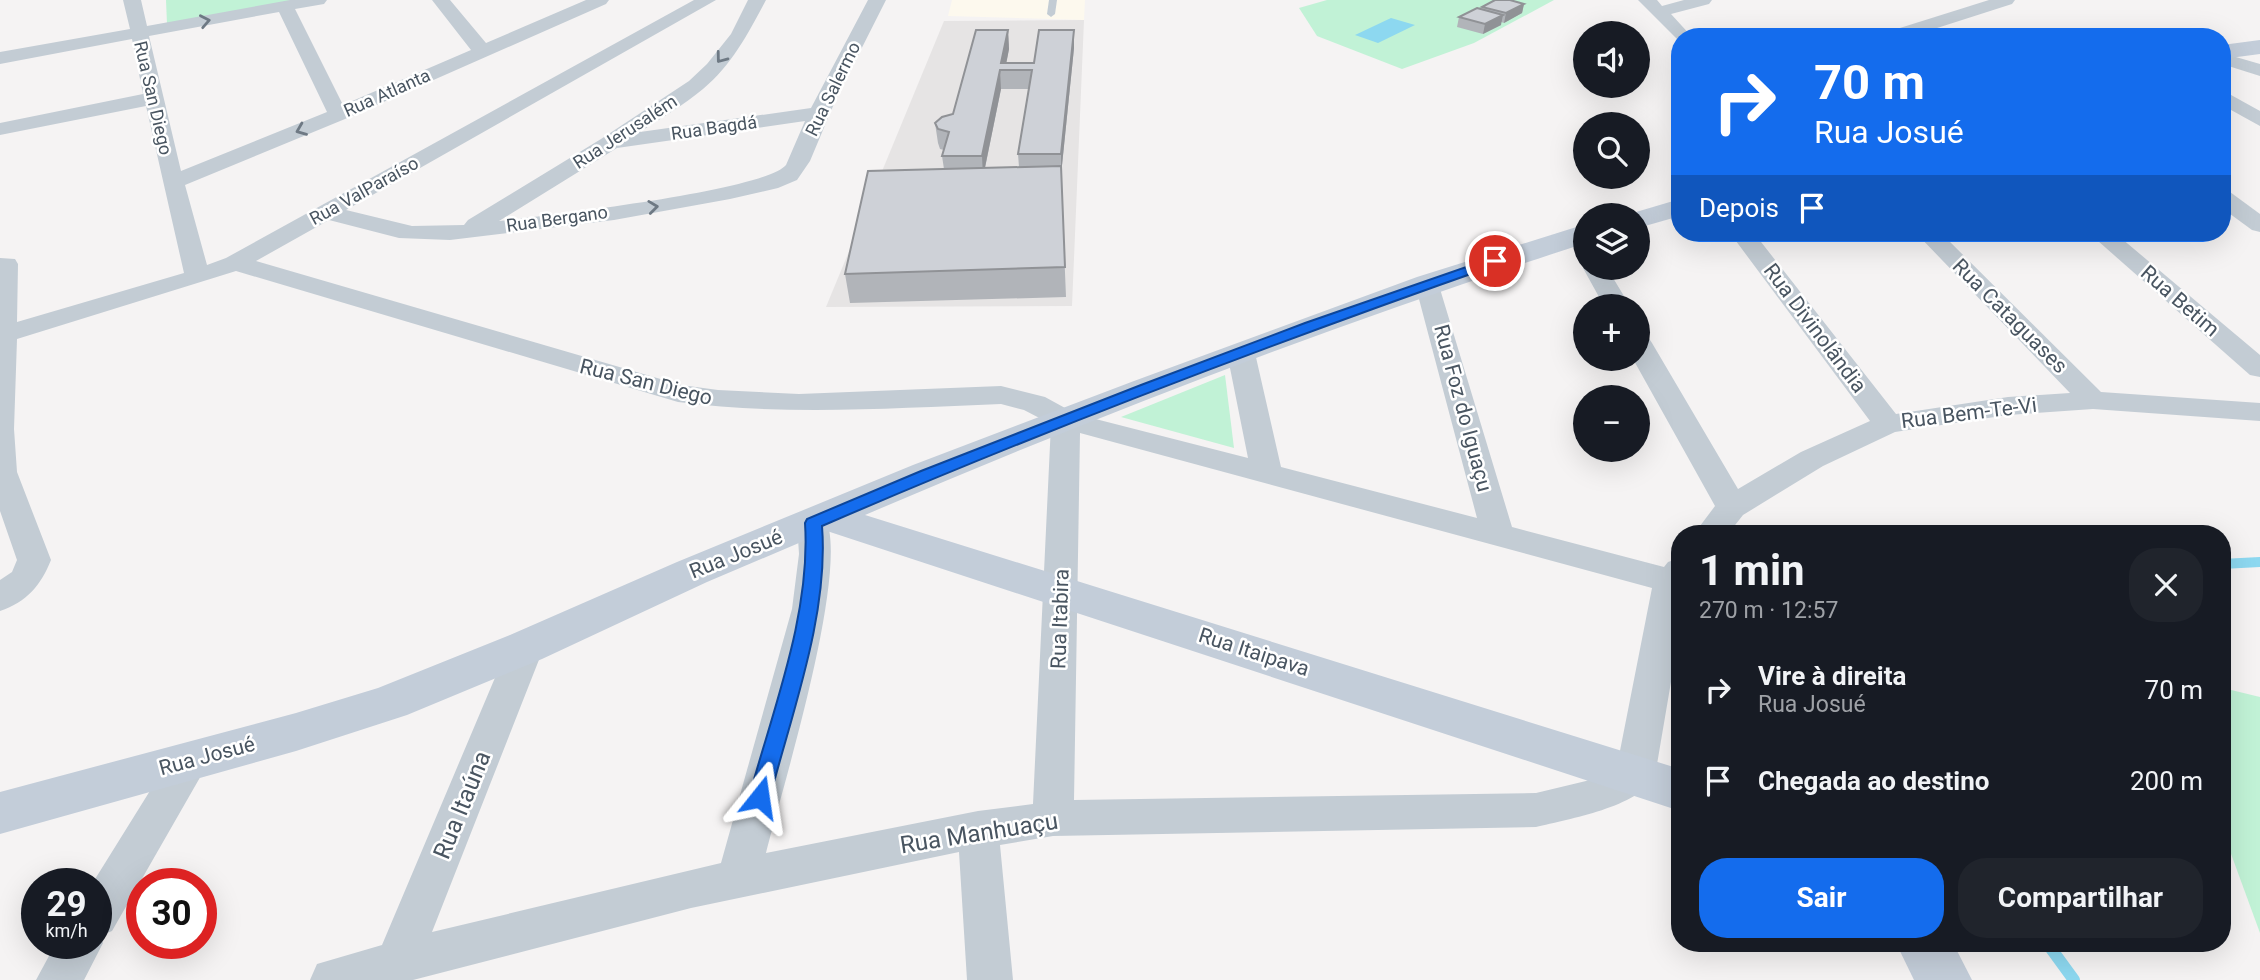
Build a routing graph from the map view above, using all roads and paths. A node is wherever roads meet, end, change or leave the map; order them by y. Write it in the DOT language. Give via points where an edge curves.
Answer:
graph roads {
  1 [pos="155,0"];
  2 [pos="318,0"];
  3 [pos="441,0"];
  4 [pos="600,0"];
  5 [pos="707,0"];
  6 [pos="757,0"];
  7 [pos="877,0"];
  8 [pos="1053,0"];
  9 [pos="1703,0"];
  10 [pos="2007,0"];
  11 [pos="133,2"];
  12 [pos="285,6"];
  13 [pos="1653,6"];
  14 [pos="560,7"];
  15 [pos="1051,14"];
  16 [pos="1674,28"];
  17 [pos="1918,28"];
  18 [pos="138,34"];
  19 [pos="2260,47"];
  20 [pos="482,51"];
  21 [pos="2231,51"];
  22 [pos="0,58"];
  23 [pos="2231,61"];
  24 [pos="2260,70"];
  25 [pos="155,98"];
  26 [pos="2231,102"];
  27 [pos="819,113"];
  28 [pos="338,115"];
  29 [pos="2260,120"];
  30 [pos="0,129"];
  31 [pos="609,144"];
  32 [pos="787,177"];
  33 [pos="173,182"];
  34 [pos="2231,204"];
  35 [pos="1671,210"];
  36 [pos="326,212"];
  37 [pos="1650,216"];
  38 [pos="2260,225"];
  39 [pos="464,232"];
  40 [pos="1749,242"];
  41 [pos="1937,242"];
  42 [pos="2112,242"];
  43 [pos="1573,243"];
  44 [pos="235,263"];
  45 [pos="6,264"];
  46 [pos="198,277"];
  47 [pos="1428,284"];
  48 [pos="2,335"];
  49 [pos="1241,353"];
  50 [pos="1650,364"];
  51 [pos="2260,369"];
  52 [pos="2093,400"];
  53 [pos="2260,412"];
  54 [pos="1066,419"];
  55 [pos="1888,424"];
  56 [pos="0,429"];
  57 [pos="1266,471"];
  58 [pos="1,472"];
  59 [pos="1732,508"];
  60 [pos="821,520"];
  61 [pos="1718,525"];
  62 [pos="1497,533"];
  63 [pos="1671,574"];
  64 [pos="1062,590"];
  65 [pos="1671,595"];
  66 [pos="0,598"];
  67 [pos="526,647"];
  68 [pos="190,760"];
  69 [pos="1635,776"];
  70 [pos="1671,787"];
  71 [pos="0,813"];
  72 [pos="1053,818"];
  73 [pos="978,830"];
  74 [pos="738,878"];
  75 [pos="112,890"];
  76 [pos="1928,952"];
  77 [pos="71,959"];
  78 [pos="397,962"];
  79 [pos="59,980"];
  80 [pos="333,980"];
  81 [pos="990,980"];
  82 [pos="1944,980"];
  1 -- 11 [label="street"];
  2 -- 12 [label="street"];
  3 -- 20 [label="street"];
  4 -- 14 [label="street, Rua Atlanta"];
  5 -- 36 [label="street, Rua ValParaíso"];
  6 -- 31 [label="street, Rua Jerusalém, one-way" via="714,68"];
  7 -- 27 [label="street, Rua Salermo"];
  8 -- 15 [label="lane"];
  9 -- 13 [label="street"];
  10 -- 17 [label="street"];
  11 -- 18 [label="street, Rua San Diego"];
  18 -- 12 [label="street, one-way"];
  12 -- 28 [label="street"];
  13 -- 16 [label="street"];
  14 -- 20 [label="street, Rua Atlanta"];
  18 -- 22 [label="street"];
  18 -- 25 [label="street, Rua San Diego"];
  19 -- 21 [label="street"];
  20 -- 28 [label="street, Rua Atlanta"];
  23 -- 24 [label="street"];
  25 -- 30 [label="street"];
  25 -- 33 [label="street, Rua San Diego"];
  26 -- 29 [label="street"];
  27 -- 31 [label="street, Rua Bagdá"];
  27 -- 32 [label="street, Rua Salermo" via="802,158"];
  28 -- 33 [label="street, Rua Atlanta, one-way"];
  31 -- 39 [label="street, Rua Jerusalém"];
  39 -- 32 [label="street, Rua Bergano, one-way" via="687,202"];
  33 -- 46 [label="street, Rua San Diego"];
  34 -- 38 [label="street"];
  35 -- 37 [label="street"];
  36 -- 39 [label="street, Rua Bergano" via="402,231"];
  36 -- 44 [label="street, Rua ValParaíso"];
  40 -- 55 [label="street, Rua Divinolândia"];
  41 -- 52 [label="street, Rua Cataguases"];
  42 -- 51 [label="street, Rua Betim"];
  43 -- 47 [label="street, Rua Josué"];
  44 -- 46 [label="street, Rua ValParaíso"];
  44 -- 54 [label="street, Rua San Diego" via="678,393 724,401 804,402 1001,395 1033,401"];
  45 -- 48 [label="street"];
  46 -- 48 [label="street, Rua ValParaíso"];
  47 -- 49 [label="street, Rua Josué"];
  47 -- 62 [label="street, Rua Foz do Iguaçu"];
  48 -- 56 [label="street"];
  49 -- 54 [label="street, Rua Josué"];
  49 -- 57 [label="street"];
  50 -- 59 [label="street"];
  52 -- 53 [label="street, Rua Bem-Te-Vi"];
  52 -- 55 [label="street, Rua Bem-Te-Vi" via="2008,406"];
  54 -- 57 [label="street"];
  54 -- 60 [label="street, Rua Josué"];
  54 -- 64 [label="street, Rua Itabira"];
  55 -- 59 [label="street, Rua Bem-Te-Vi" via="1812,459"];
  56 -- 58 [label="street"];
  57 -- 62 [label="street"];
  58 -- 66 [label="street" via="34,560 26,579"];
  59 -- 61 [label="street, Rua Bem-Te-Vi"];
  60 -- 64 [label="street, Rua Itaipava"];
  60 -- 67 [label="street, Rua Josué"];
  60 -- 74 [label="street" via="810,609"];
  62 -- 63 [label="street"];
  64 -- 69 [label="street, Rua Itaipava"];
  64 -- 72 [label="street, Rua Itabira"];
  65 -- 69 [label="street"];
  67 -- 68 [label="street, Rua Josué" via="391,702"];
  67 -- 78 [label="street, Rua Itaúna"];
  68 -- 71 [label="street, Rua Josué"];
  68 -- 75 [label="street"];
  69 -- 70 [label="street, Rua Itaipava"];
  69 -- 72 [label="street, Rua Manhuaçu" via="1593,796 1536,810"];
  72 -- 73 [label="street, Rua Manhuaçu"];
  73 -- 74 [label="street, Rua Manhuaçu"];
  73 -- 81 [label="street"];
  74 -- 78 [label="street, Rua Manhuaçu"];
  76 -- 82 [label="street"];
  77 -- 79 [label="street"];
  78 -- 80 [label="street, Rua Manhuaçu"];
}
